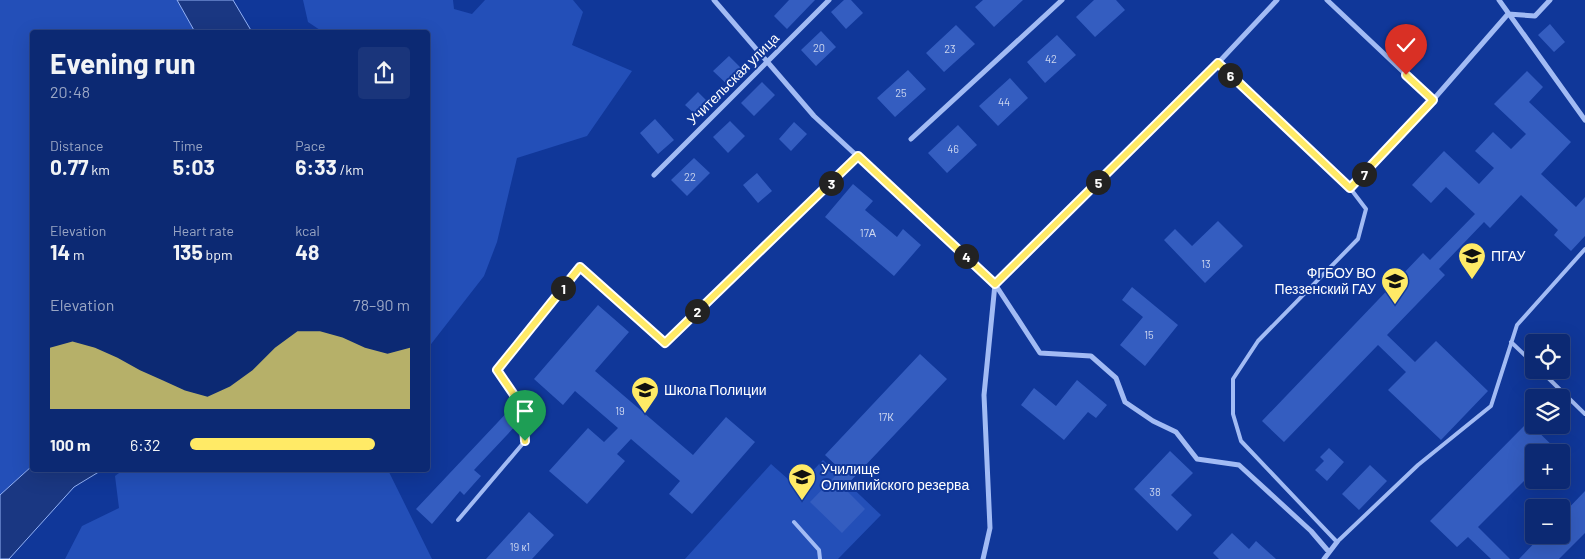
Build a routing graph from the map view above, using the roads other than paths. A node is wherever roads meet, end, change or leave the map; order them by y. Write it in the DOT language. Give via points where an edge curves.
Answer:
graph roads {
  1 [pos="714,0"];
  2 [pos="829,0"];
  3 [pos="1062,0"];
  4 [pos="1277,0"];
  5 [pos="1326,0"];
  6 [pos="1498,0"];
  7 [pos="1550,0"];
  8 [pos="1508,14"];
  9 [pos="767,61"];
  10 [pos="1218,63"];
  11 [pos="1433,100"];
  12 [pos="1585,120"];
  13 [pos="911,139"];
  14 [pos="858,156"];
  15 [pos="654,175"];
  16 [pos="1350,188"];
  17 [pos="1585,249"];
  18 [pos="995,284"];
  19 [pos="1511,342"];
  20 [pos="1525,355"];
  21 [pos="1549,379"];
  22 [pos="1585,414"];
  23 [pos="458,520"];
  24 [pos="794,522"];
  25 [pos="1337,542"];
  26 [pos="1329,552"];
  27 [pos="820,559"];
  28 [pos="983,559"];
  29 [pos="1324,559"];
  1 -- 9 [label="street"];
  2 -- 9 [label="street, Учительская улица"];
  3 -- 13 [label="street"];
  4 -- 10 [label="street"];
  5 -- 11 [label="street"];
  6 -- 8 [label="street"];
  7 -- 8 [label="street" via="1535,16"];
  8 -- 11 [label="street"];
  8 -- 12 [label="street"];
  9 -- 14 [label="street" via="814,116"];
  9 -- 15 [label="street, Учительская улица"];
  10 -- 16 [label="lane"];
  10 -- 18 [label="street"];
  11 -- 16 [label="street"];
  14 -- 18 [label="street"];
  14 -- 23 [label="lane" via="665,343 580,267 497,370 523,408 525,441"];
  16 -- 25 [label="lane" via="1366,209 1358,239 1258,341 1233,379 1233,414 1241,441"];
  17 -- 19 [label="lane" via="1517,325"];
  18 -- 26 [label="street" via="1040,353 1091,356 1116,378 1125,402 1176,432 1197,459 1239,465 1311,531"];
  18 -- 28 [label="street" via="984,396 990,528"];
  19 -- 20 [label="lane"];
  19 -- 25 [label="lane" via="1491,406 1418,465"];
  21 -- 22 [label="lane"];
  24 -- 27 [label="lane" via="819,550"];
  25 -- 26 [label="street"];
  26 -- 29 [label="street"];
}
